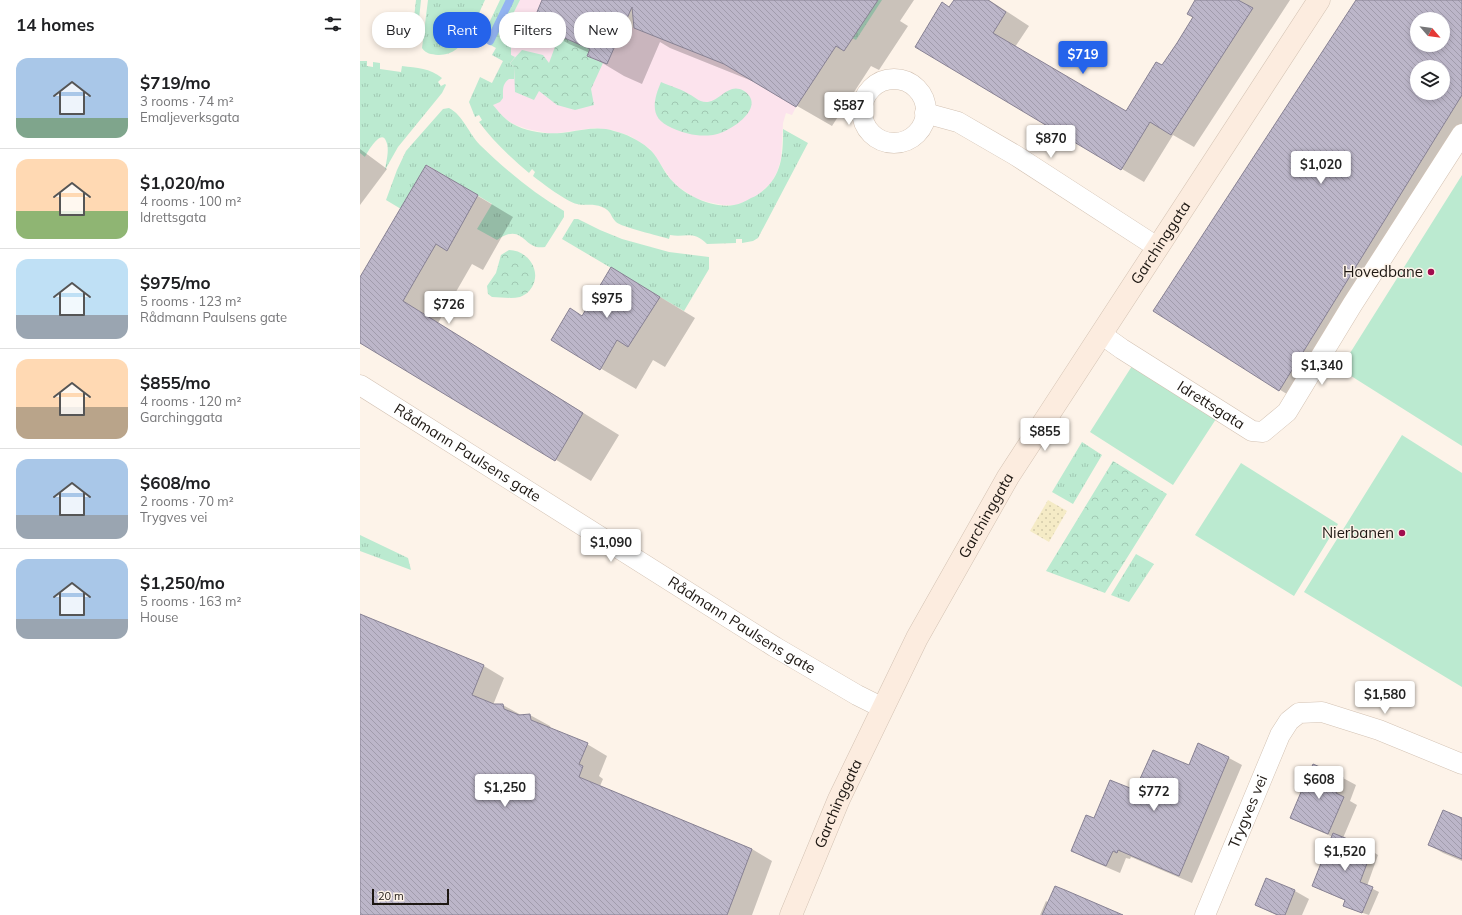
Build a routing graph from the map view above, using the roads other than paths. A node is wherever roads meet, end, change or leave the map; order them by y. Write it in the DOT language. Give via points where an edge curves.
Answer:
graph roads {
  1 [pos="1319,0"];
  2 [pos="925,113"];
  3 [pos="1462,134"];
  4 [pos="1157,247"];
  5 [pos="1101,334"];
  6 [pos="360,385"];
  7 [pos="883,708"];
  8 [pos="1462,764"];
  9 [pos="791,915"];
  10 [pos="1206,915"];
  1 -- 4 [label="street, Garchinggata"];
  2 -- 4 [label="street" via="958,122 1009,151"];
  3 -- 5 [label="street, Idrettsgata" via="1356,298 1287,412 1263,432 1252,431"];
  4 -- 5 [label="street, Garchinggata"];
  5 -- 7 [label="street, Garchinggata" via="1008,477 917,638"];
  6 -- 7 [label="street, Rådmann Paulsens gate" via="775,647"];
  7 -- 9 [label="street, Garchinggata" via="839,799"];
  8 -- 10 [label="street, Trygves vei" via="1379,730 1322,712 1299,714 1289,721 1280,735"];
}
